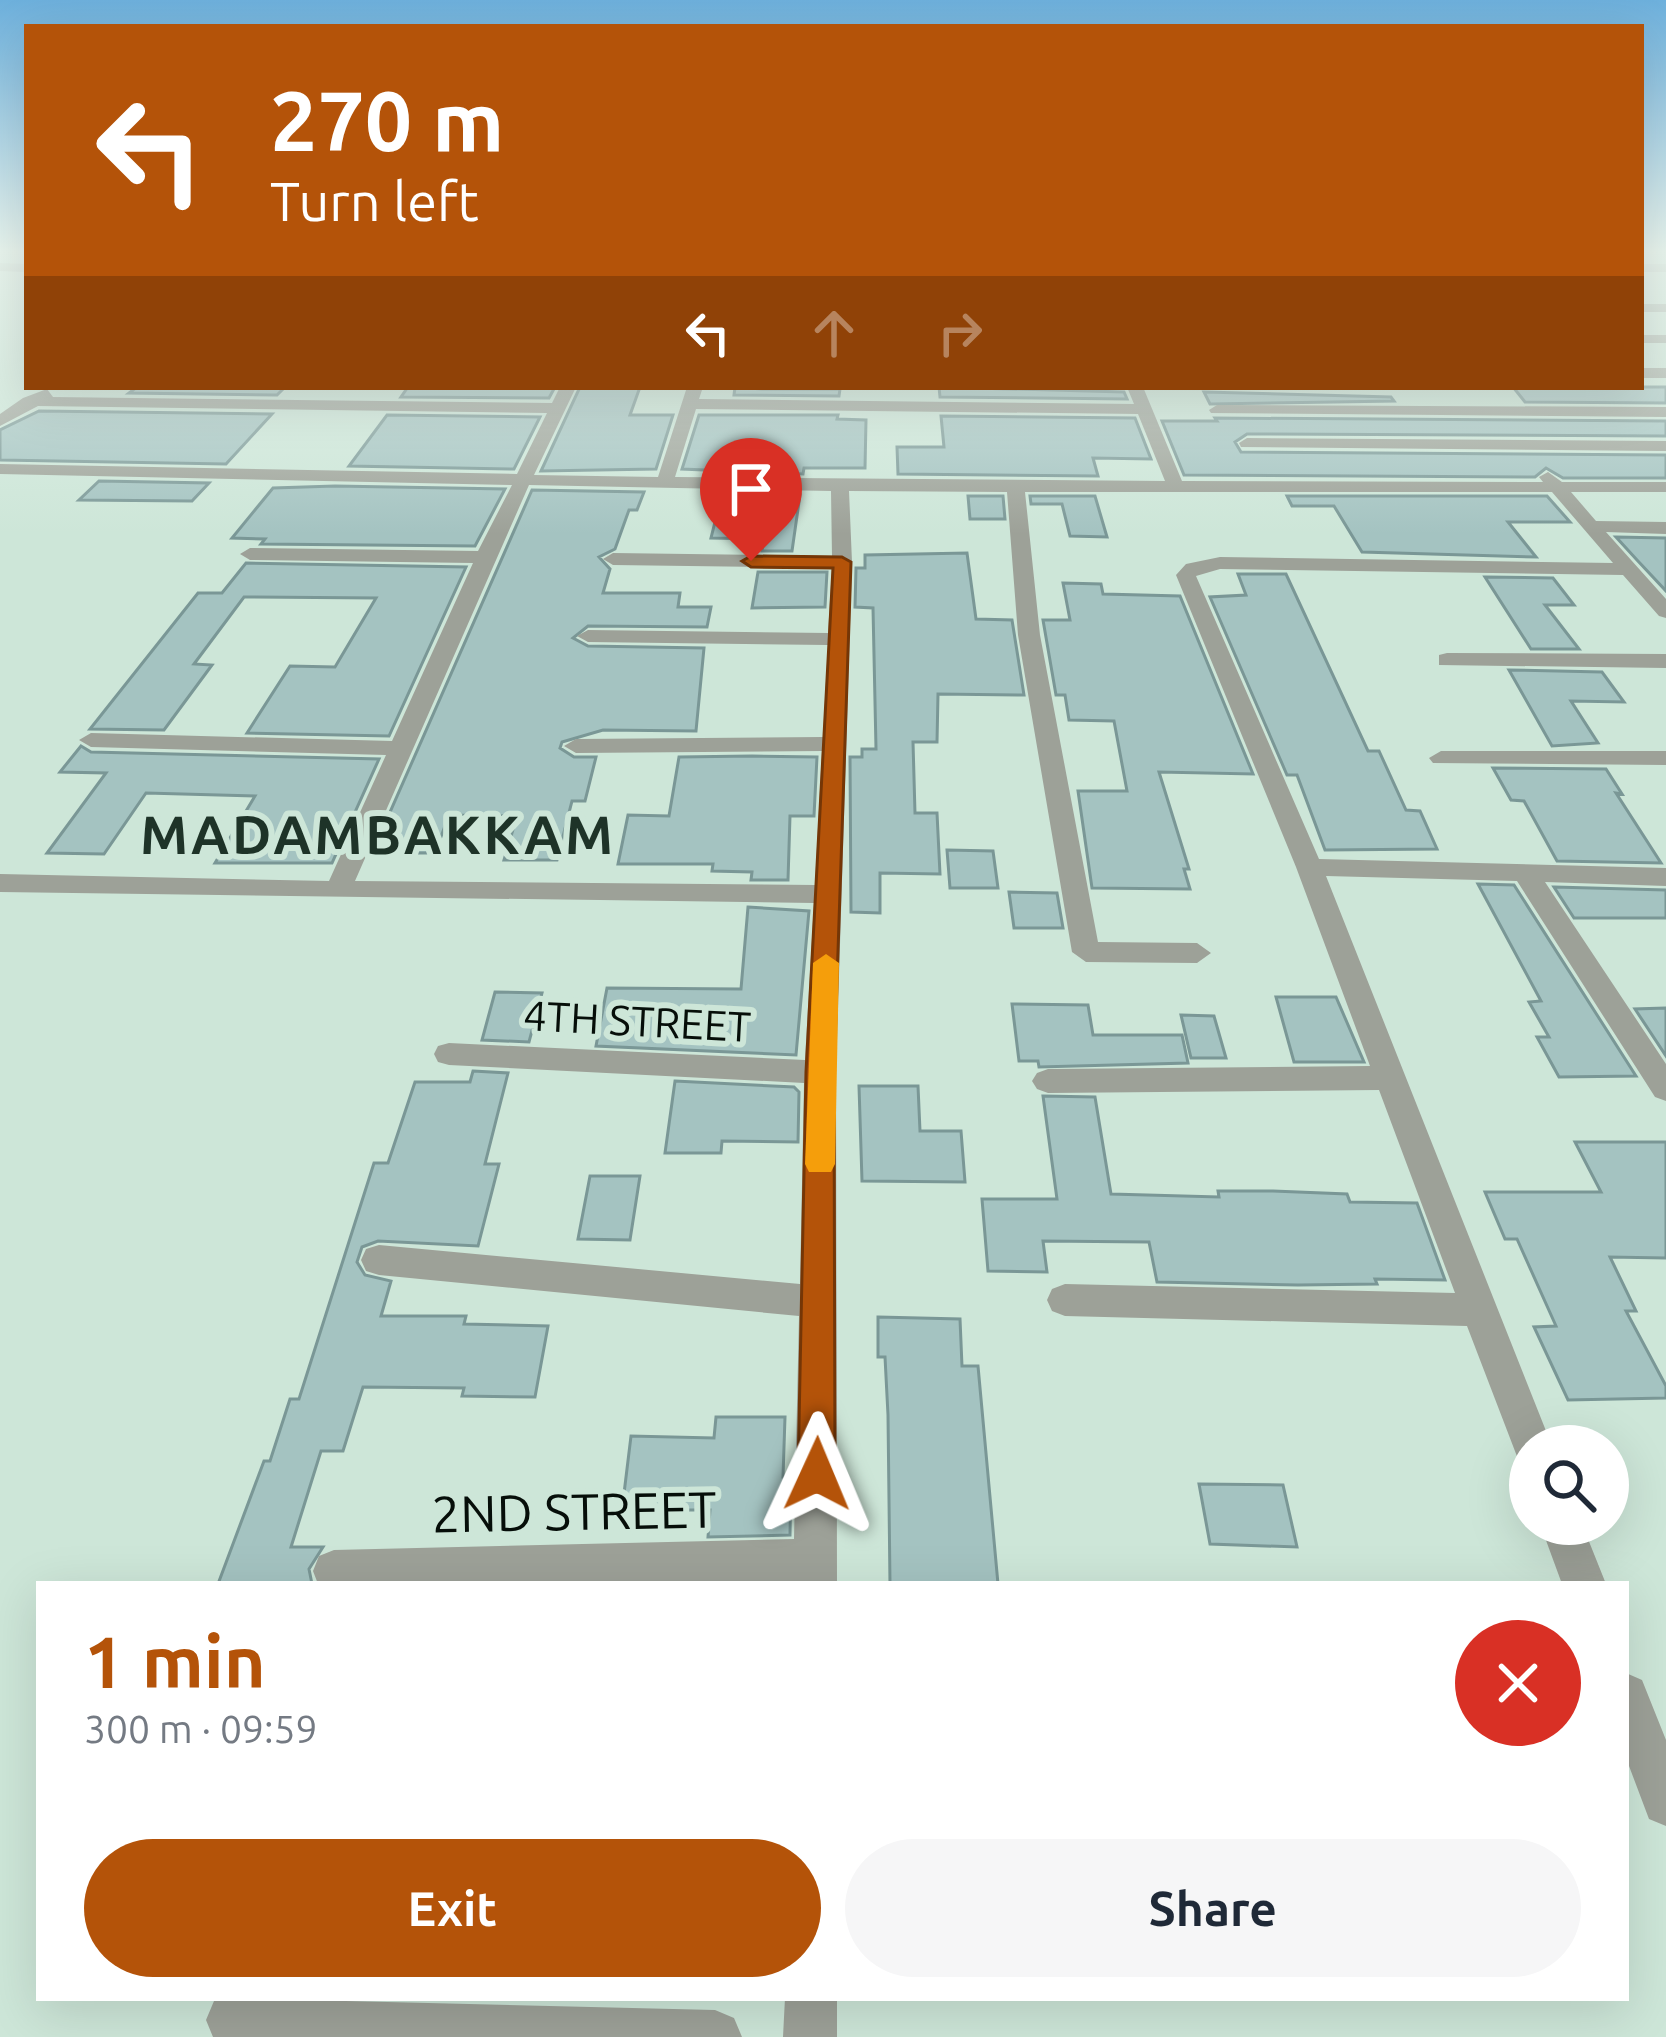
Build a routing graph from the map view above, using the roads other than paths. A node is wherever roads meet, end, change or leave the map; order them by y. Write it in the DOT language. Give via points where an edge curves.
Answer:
graph roads {
  1 [pos="56,390"];
  2 [pos="567,390"];
  3 [pos="1136,390"];
  4 [pos="1472,390"];
  5 [pos="693,395"];
  6 [pos="29,401"];
  7 [pos="560,408"];
  8 [pos="1144,409"];
  9 [pos="1217,410"];
  10 [pos="1494,412"];
  11 [pos="1666,412"];
  12 [pos="0,421"];
  13 [pos="1246,443"];
  14 [pos="1522,445"];
  15 [pos="1666,446"];
  16 [pos="0,469"];
  17 [pos="523,479"];
  18 [pos="665,482"];
  19 [pos="840,486"];
  20 [pos="1556,486"];
  21 [pos="1016,487"];
  22 [pos="1666,487"];
  23 [pos="1176,488"];
  24 [pos="1592,526"];
  25 [pos="1666,528"];
  26 [pos="250,554"];
  27 [pos="485,557"];
  28 [pos="613,559"];
  29 [pos="842,562"];
  30 [pos="1628,569"];
  31 [pos="1662,604"];
  32 [pos="588,636"];
  33 [pos="838,639"];
  34 [pos="1447,660"];
  35 [pos="1666,661"];
  36 [pos="92,740"];
  37 [pos="835,744"];
  38 [pos="576,746"];
  39 [pos="401,748"];
  40 [pos="1441,758"];
  41 [pos="1666,758"];
  42 [pos="1310,867"];
  43 [pos="1525,873"];
  44 [pos="1666,877"];
  45 [pos="0,883"];
  46 [pos="338,890"];
  47 [pos="830,894"];
  48 [pos="1197,952"];
  49 [pos="449,1054"];
  50 [pos="820,1072"];
  51 [pos="1388,1078"];
  52 [pos="1048,1081"];
  53 [pos="1666,1089"];
  54 [pos="380,1260"];
  55 [pos="1065,1300"];
  56 [pos="820,1302"];
  57 [pos="1480,1310"];
  58 [pos="1524,1425"];
  59 [pos="1569,1545"];
  60 [pos="334,1571"];
  61 [pos="816,1572"];
  62 [pos="1583,1581"];
  63 [pos="1629,1704"];
  64 [pos="1666,1802"];
  65 [pos="811,2001"];
  66 [pos="232,2020"];
  67 [pos="715,2037"];
  68 [pos="810,2037"];
  1 -- 6 [label="street"];
  2 -- 7 [label="street"];
  3 -- 8 [label="street"];
  4 -- 10 [label="street"];
  5 -- 8 [label="street"];
  5 -- 18 [label="street"];
  6 -- 7 [label="street"];
  6 -- 12 [label="street"];
  7 -- 17 [label="street"];
  8 -- 23 [label="street"];
  9 -- 10 [label="street"];
  10 -- 11 [label="street"];
  10 -- 14 [label="street"];
  13 -- 14 [label="street"];
  14 -- 15 [label="street"];
  14 -- 20 [label="street"];
  16 -- 17 [label="street"];
  17 -- 18 [label="street"];
  17 -- 27 [label="street"];
  18 -- 19 [label="street"];
  19 -- 21 [label="street"];
  19 -- 29 [label="street"];
  20 -- 22 [label="street"];
  20 -- 23 [label="street"];
  20 -- 24 [label="street"];
  21 -- 23 [label="street"];
  21 -- 48 [label="street" via="1029,634 1086,952"];
  24 -- 25 [label="street"];
  24 -- 30 [label="street"];
  26 -- 27 [label="street"];
  27 -- 39 [label="street"];
  28 -- 29 [label="street"];
  29 -- 33 [label="street"];
  30 -- 31 [label="street"];
  30 -- 42 [label="street" via="1193,568 1186,575"];
  32 -- 33 [label="street"];
  33 -- 37 [label="street"];
  34 -- 35 [label="street"];
  36 -- 39 [label="street"];
  37 -- 38 [label="street"];
  37 -- 47 [label="street"];
  39 -- 46 [label="street"];
  40 -- 41 [label="street"];
  42 -- 43 [label="street"];
  42 -- 51 [label="street"];
  43 -- 44 [label="street"];
  43 -- 53 [label="street"];
  45 -- 46 [label="street"];
  46 -- 47 [label="street"];
  47 -- 50 [label="street"];
  49 -- 50 [label="street, 4TH STREET"];
  50 -- 56 [label="street"];
  51 -- 52 [label="street"];
  51 -- 57 [label="street"];
  54 -- 56 [label="street"];
  55 -- 57 [label="street"];
  56 -- 61 [label="street"];
  57 -- 58 [label="street"];
  59 -- 62 [label="street"];
  60 -- 61 [label="street, 2ND STREET"];
  63 -- 64 [label="street"];
  65 -- 68 [label="street"];
  66 -- 67 [label="street"];
}
